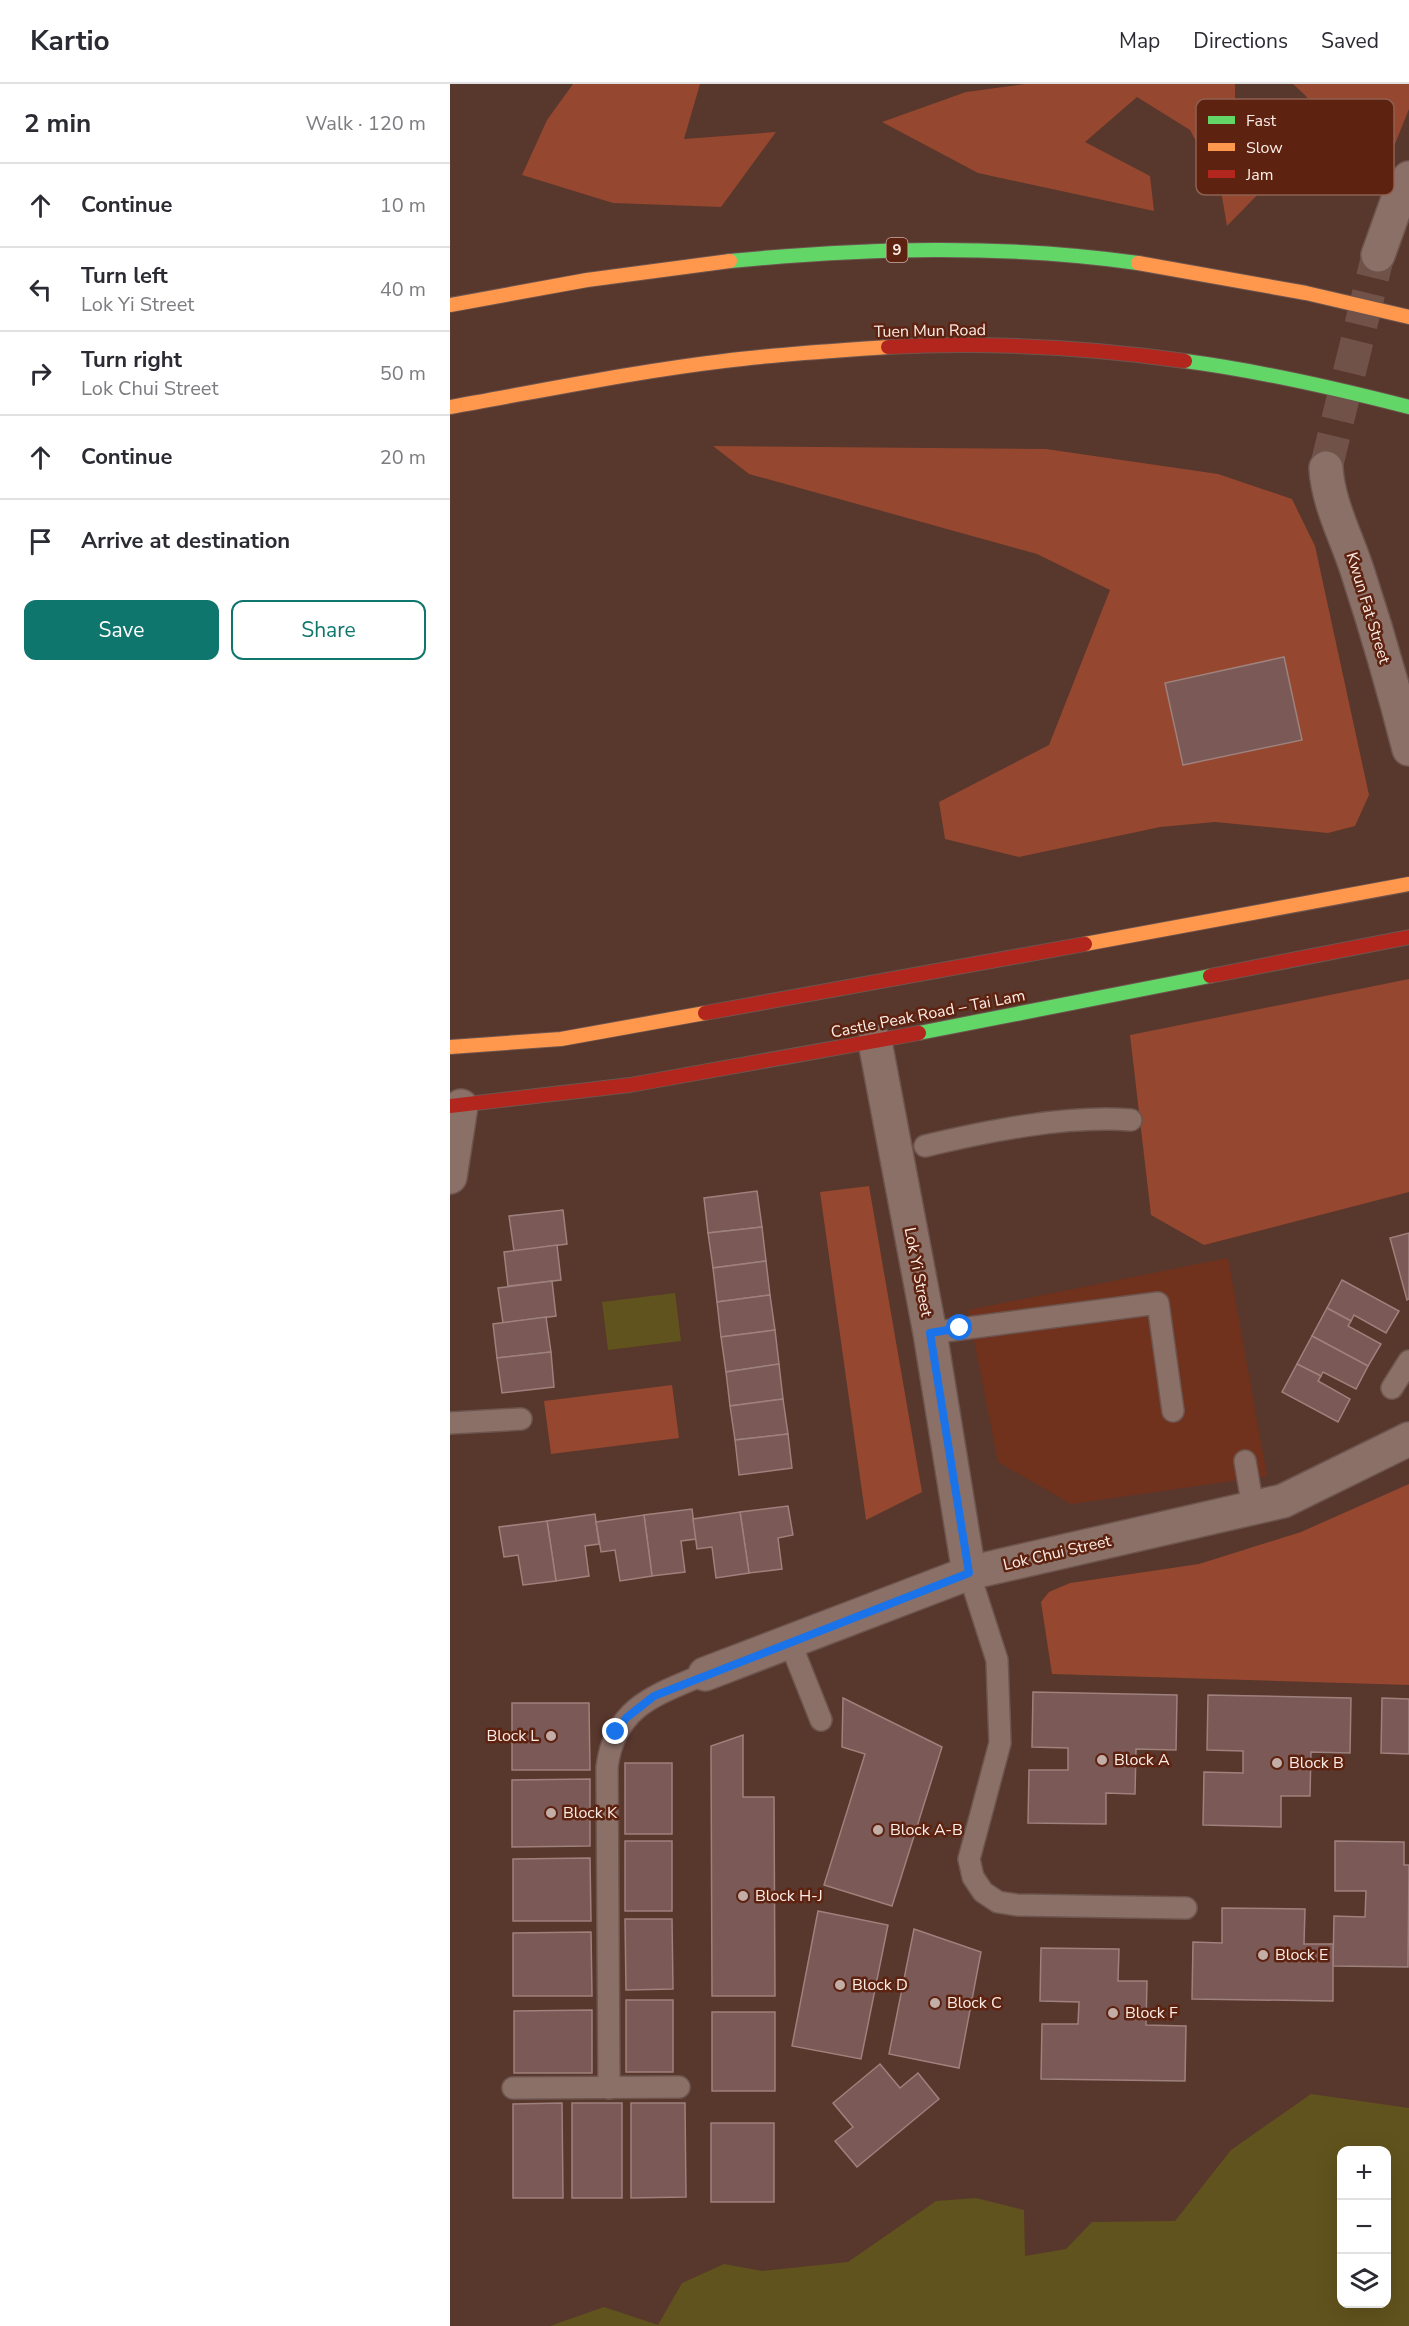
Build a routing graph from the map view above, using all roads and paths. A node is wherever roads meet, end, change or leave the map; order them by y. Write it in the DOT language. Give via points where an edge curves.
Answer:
graph roads {
  1 [pos="1405,190"];
  2 [pos="1378,255"];
  3 [pos="450,305"];
  4 [pos="1409,317"];
  5 [pos="450,407"];
  6 [pos="1409,407"];
  7 [pos="1326,468"];
  8 [pos="1409,749"];
  9 [pos="1409,884"];
  10 [pos="1409,937"];
  11 [pos="875,1042"];
  12 [pos="450,1047"];
  13 [pos="456,1106"];
  14 [pos="1131,1120"];
  15 [pos="925,1146"];
  16 [pos="450,1177"];
  17 [pos="930,1333"];
  18 [pos="1409,1361"];
  19 [pos="1392,1388"];
  20 [pos="1173,1411"];
  21 [pos="521,1419"];
  22 [pos="450,1423"];
  23 [pos="1409,1439"];
  24 [pos="1245,1461"];
  25 [pos="1252,1508"];
  26 [pos="969,1573"];
  27 [pos="790,1642"];
  28 [pos="705,1674"];
  29 [pos="821,1720"];
  30 [pos="1186,1908"];
  31 [pos="679,2087"];
  32 [pos="513,2088"];
  33 [pos="609,2088"];
  1 -- 2 [label="street"];
  3 -- 4 [label="main road, 9" via="523,290 726,262 869,250 960,249 1141,263 1313,294"];
  5 -- 6 [label="main road, Tuen Mun Road" via="724,361 814,351 964,345 1166,358 1310,383"];
  7 -- 8 [label="street, Kwun Fat Street" via="1330,496 1359,576"];
  9 -- 12 [label="main road" via="561,1039"];
  10 -- 11 [label="main road, Castle Peak Road – Tai Lam"];
  11 -- 13 [label="main road, Castle Peak Road – Tai Lam" via="630,1085"];
  11 -- 17 [label="street, Lok Yi Street"];
  13 -- 16 [label="street"];
  14 -- 15 [label="lane" via="1036,1125"];
  17 -- 20 [label="lane" via="1158,1303"];
  17 -- 26 [label="street, Lok Yi Street"];
  18 -- 19 [label="lane"];
  21 -- 22 [label="lane"];
  23 -- 25 [label="street, Lok Chui Street" via="1283,1501"];
  24 -- 25 [label="lane"];
  25 -- 26 [label="street, Lok Chui Street"];
  26 -- 27 [label="street, Lok Chui Street"];
  26 -- 30 [label="lane" via="997,1660 1000,1743 972,1841 969,1859 973,1877 983,1892 999,1902 1017,1905"];
  27 -- 28 [label="street, Lok Chui Street"];
  27 -- 29 [label="lane"];
  28 -- 33 [label="lane" via="639,1706 616,1732 610,1749"];
  31 -- 33 [label="lane"];
  32 -- 33 [label="lane"];
}
